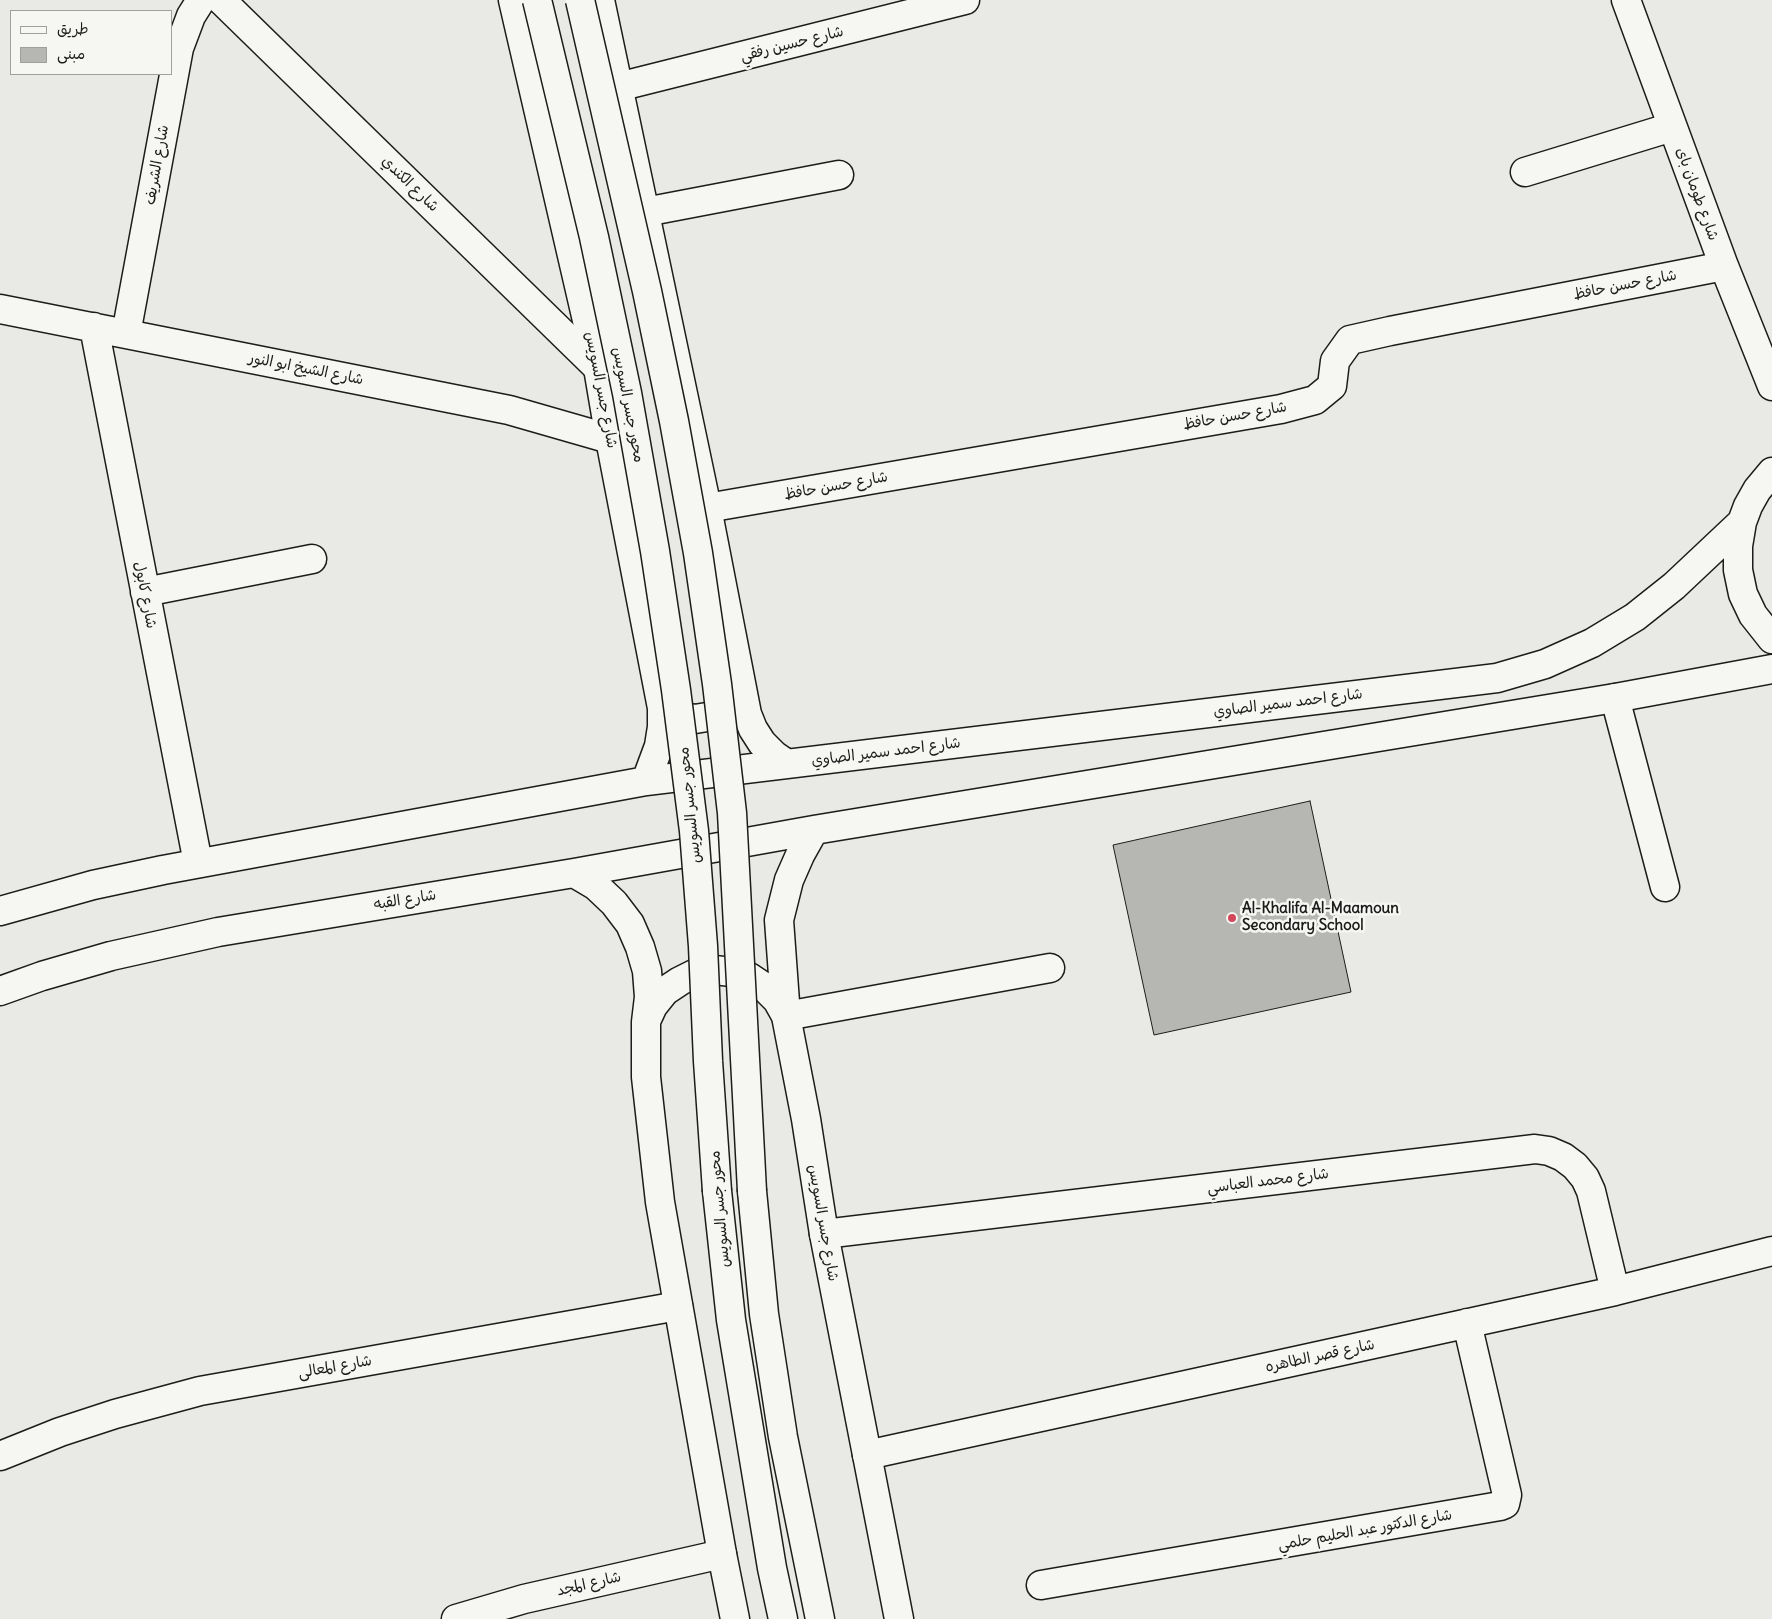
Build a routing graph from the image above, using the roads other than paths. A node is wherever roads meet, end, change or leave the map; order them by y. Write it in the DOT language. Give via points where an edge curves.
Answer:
graph roads {
  1 [pos="201,0"];
  2 [pos="221,0"];
  3 [pos="513,0"];
  4 [pos="537,0"];
  5 [pos="580,0"];
  6 [pos="600,0"];
  7 [pos="965,0"];
  8 [pos="1626,0"];
  9 [pos="618,87"];
  10 [pos="1672,127"];
  11 [pos="1525,172"];
  12 [pos="839,175"];
  13 [pos="645,212"];
  14 [pos="1724,266"];
  15 [pos="0,309"];
  16 [pos="94,327"];
  17 [pos="126,334"];
  18 [pos="598,368"];
  19 [pos="1772,386"];
  20 [pos="610,439"];
  21 [pos="1772,472"];
  22 [pos="707,508"];
  23 [pos="1742,522"];
  24 [pos="312,559"];
  25 [pos="145,592"];
  26 [pos="1772,639"];
  27 [pos="1772,669"];
  28 [pos="743,697"];
  29 [pos="1615,698"];
  30 [pos="662,708"];
  31 [pos="787,764"];
  32 [pos="646,781"];
  33 [pos="814,830"];
  34 [pos="198,863"];
  35 [pos="574,872"];
  36 [pos="1665,887"];
  37 [pos="0,911"];
  38 [pos="1050,968"];
  39 [pos="0,991"];
  40 [pos="786,1016"];
  41 [pos="646,1022"];
  42 [pos="824,1234"];
  43 [pos="1772,1251"];
  44 [pos="1615,1291"];
  45 [pos="678,1306"];
  46 [pos="1467,1323"];
  47 [pos="867,1455"];
  48 [pos="0,1456"];
  49 [pos="722,1554"];
  50 [pos="1041,1585"];
  51 [pos="456,1619"];
  52 [pos="735,1619"];
  53 [pos="783,1619"];
  54 [pos="820,1619"];
  55 [pos="899,1619"];
  1 -- 17 [label="main road, شارع الشريف" via="190,16 179,48"];
  2 -- 18 [label="main road, شارع الكندي"];
  3 -- 18 [label="main road, شارع جسر السويس"];
  4 -- 53 [label="main road, محور جسر السويس, bridge" via="594,237 655,551 694,831 717,1191 731,1320"];
  5 -- 54 [label="main road, bridge" via="647,291 698,553 732,813 752,1190 764,1314 781,1427"];
  6 -- 9 [label="main road"];
  7 -- 9 [label="main road, شارع حسين رفقي"];
  8 -- 10 [label="main road, شارع طومان باى"];
  9 -- 13 [label="main road"];
  10 -- 11 [label="main road"];
  10 -- 14 [label="main road, شارع طومان باى"];
  12 -- 13 [label="main road"];
  13 -- 22 [label="main road"];
  14 -- 19 [label="main road, شارع طومان باى"];
  14 -- 22 [label="main road, شارع حسن حافظ" via="1350,340 1335,361 1332,386 1315,400 1281,409"];
  15 -- 16 [label="main road, شارع الشيخ ابو النور"];
  16 -- 17 [label="main road, شارع الشيخ ابو النور"];
  16 -- 25 [label="main road, شارع كابول"];
  17 -- 20 [label="main road, شارع الشيخ ابو النور" via="509,410"];
  18 -- 20 [label="main road, شارع جسر السويس"];
  20 -- 30 [label="main road, شارع جسر السويس"];
  21 -- 23 [label="main road" via="1757,490"];
  22 -- 28 [label="main road"];
  23 -- 26 [label="main road" via="1738,570 1744,594 1753,615"];
  23 -- 31 [label="main road, شارع احمد سمير الصاوي" via="1674,586 1635,617 1592,644 1553,661 1497,678"];
  24 -- 25 [label="main road"];
  25 -- 34 [label="main road, شارع كابول"];
  27 -- 29 [label="main road"];
  28 -- 30 [label="main road" via="713,716 695,719 678,716"];
  28 -- 31 [label="main road" via="753,729 762,743"];
  29 -- 33 [label="main road"];
  29 -- 36 [label="main road"];
  30 -- 32 [label="main road, شارع جسر السويس" via="659,746"];
  31 -- 32 [label="main road"];
  32 -- 34 [label="main road"];
  33 -- 35 [label="main road, شارع القبه"];
  33 -- 40 [label="main road, شارع جسر السويس" via="789,880 779,920"];
  34 -- 37 [label="main road" via="93,885"];
  35 -- 39 [label="main road, شارع القبه" via="218,932 111,956"];
  35 -- 41 [label="main road" via="596,886 630,924 647,971 649,997"];
  38 -- 40 [label="main road"];
  40 -- 41 [label="main road" via="777,1000 749,977 714,970 696,973 665,991"];
  40 -- 42 [label="main road, شارع جسر السويس"];
  41 -- 45 [label="main road" via="648,1104 660,1202"];
  42 -- 44 [label="main road, شارع محمد العباسي" via="1535,1149 1563,1157 1584,1178 1591,1191"];
  42 -- 47 [label="main road, شارع جسر السويس"];
  43 -- 44 [label="main road, شارع قصر الطاهره"];
  44 -- 46 [label="main road, شارع قصر الطاهره"];
  45 -- 48 [label="main road, شارع المعالى" via="200,1391 106,1417"];
  45 -- 49 [label="main road"];
  46 -- 47 [label="main road, شارع قصر الطاهره"];
  46 -- 50 [label="main road, شارع الدكتور عبد الحليم حلمي" via="1507,1495 1505,1504"];
  47 -- 55 [label="main road, شارع جسر السويس"];
  49 -- 51 [label="main road, شارع المجد" via="524,1599"];
  49 -- 52 [label="main road"];
}
